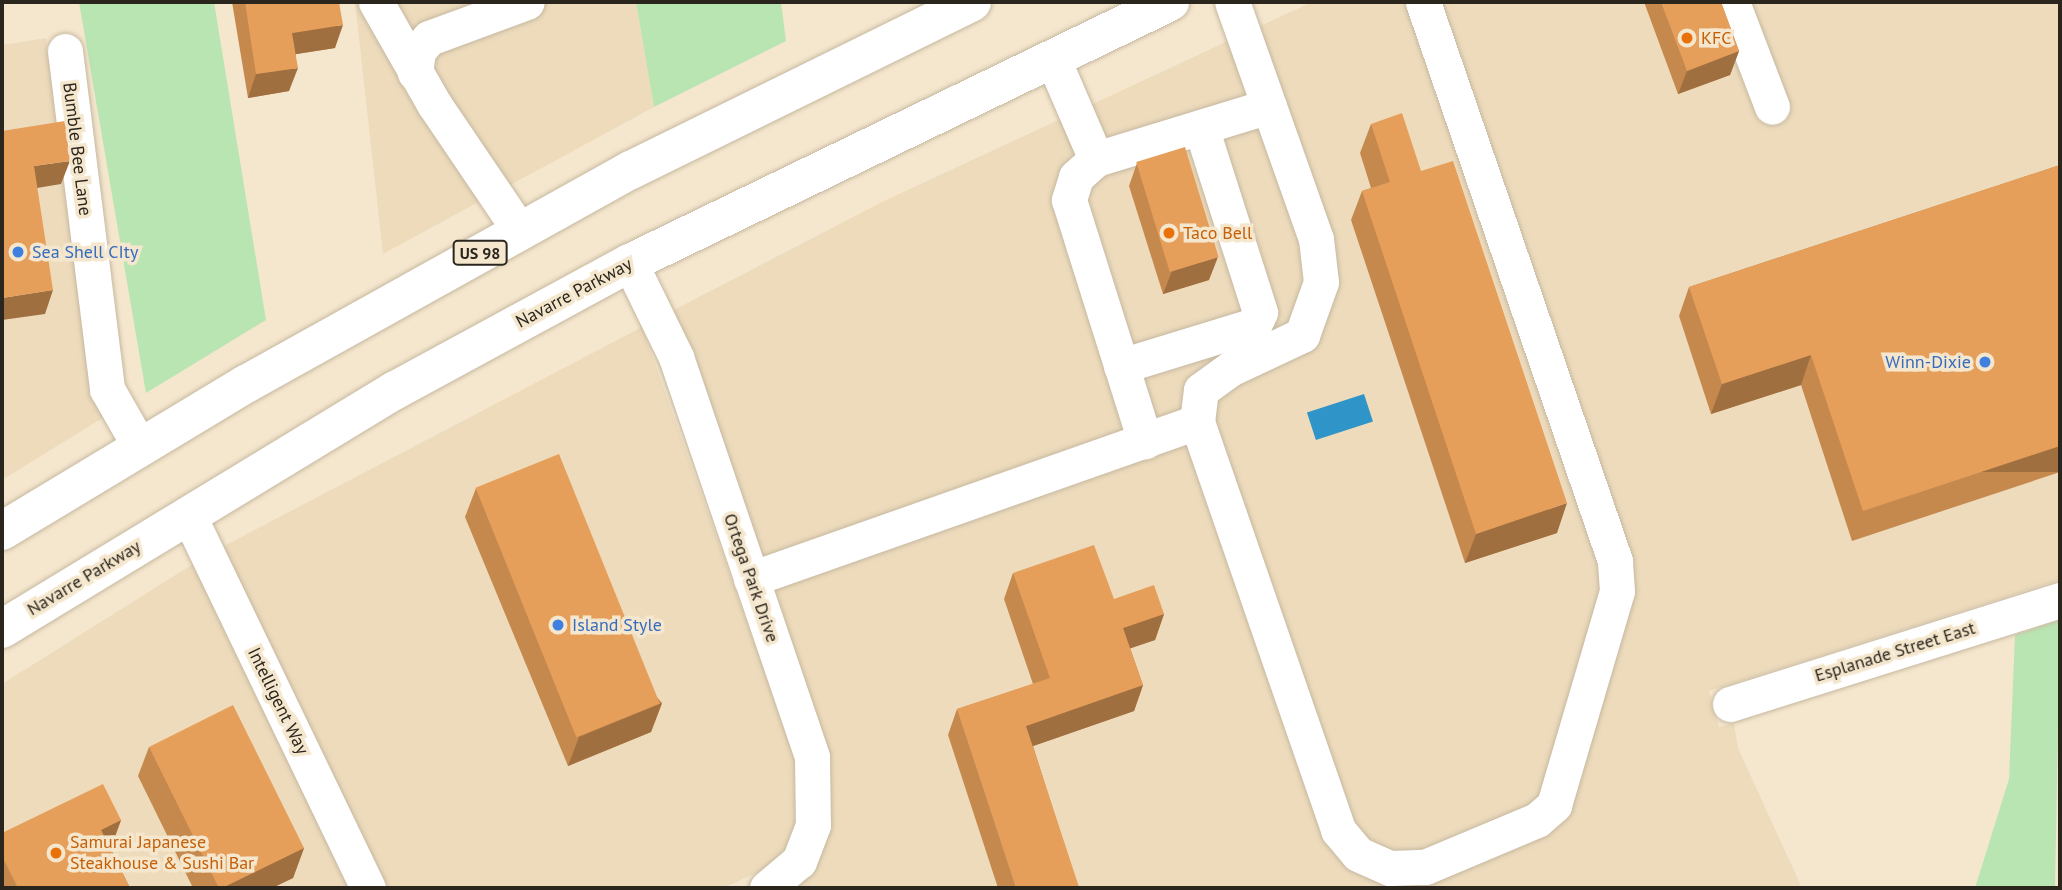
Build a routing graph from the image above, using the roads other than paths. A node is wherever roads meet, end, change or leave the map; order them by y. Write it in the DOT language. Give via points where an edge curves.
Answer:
graph roads {
  1 [pos="376,2"];
  2 [pos="527,2"];
  3 [pos="972,2"];
  4 [pos="1107,2"];
  5 [pos="1170,2"];
  6 [pos="1232,2"];
  7 [pos="1423,2"];
  8 [pos="1732,2"];
  9 [pos="1069,50"];
  10 [pos="65,51"];
  11 [pos="415,73"];
  12 [pos="1269,106"];
  13 [pos="1772,107"];
  14 [pos="1201,127"];
  15 [pos="1096,159"];
  16 [pos="520,231"];
  17 [pos="630,263"];
  18 [pos="1121,366"];
  19 [pos="1197,422"];
  20 [pos="1145,441"];
  21 [pos="141,447"];
  22 [pos="188,514"];
  23 [pos="4,524"];
  24 [pos="751,579"];
  25 [pos="2060,600"];
  26 [pos="2,628"];
  27 [pos="1730,704"];
  28 [pos="368,888"];
  29 [pos="767,888"];
  1 -- 11 [label="street"];
  2 -- 11 [label="street" via="429,38 418,51"];
  3 -- 16 [label="highway, US 98"];
  4 -- 9 [label="highway"];
  5 -- 9 [label="highway, Navarre Parkway"];
  6 -- 12 [label="street"];
  7 -- 19 [label="street" via="1615,561 1617,591 1554,805 1537,820 1425,867 1390,867 1358,854 1338,831"];
  8 -- 13 [label="street"];
  9 -- 15 [label="street"];
  9 -- 17 [label="highway, Navarre Parkway"];
  10 -- 21 [label="street, Bumble Bee Lane" via="107,389"];
  11 -- 16 [label="street"];
  12 -- 14 [label="street"];
  12 -- 19 [label="street" via="1316,239 1321,282 1316,313 1303,335 1201,390"];
  14 -- 15 [label="street"];
  14 -- 18 [label="street" via="1260,312 1254,325"];
  15 -- 18 [label="street" via="1076,177 1069,200"];
  16 -- 21 [label="highway, US 98"];
  17 -- 22 [label="highway, Navarre Parkway" via="394,391"];
  17 -- 24 [label="street, Ortega Park Drive" via="676,357"];
  18 -- 20 [label="street"];
  19 -- 20 [label="street"];
  20 -- 24 [label="street"];
  21 -- 23 [label="highway, US 98"];
  22 -- 26 [label="highway, Navarre Parkway"];
  22 -- 28 [label="street, Intelligent Way"];
  24 -- 29 [label="street, Ortega Park Drive" via="812,757 816,789 813,825 799,861"];
  25 -- 27 [label="street, Esplanade Street East"];
}
